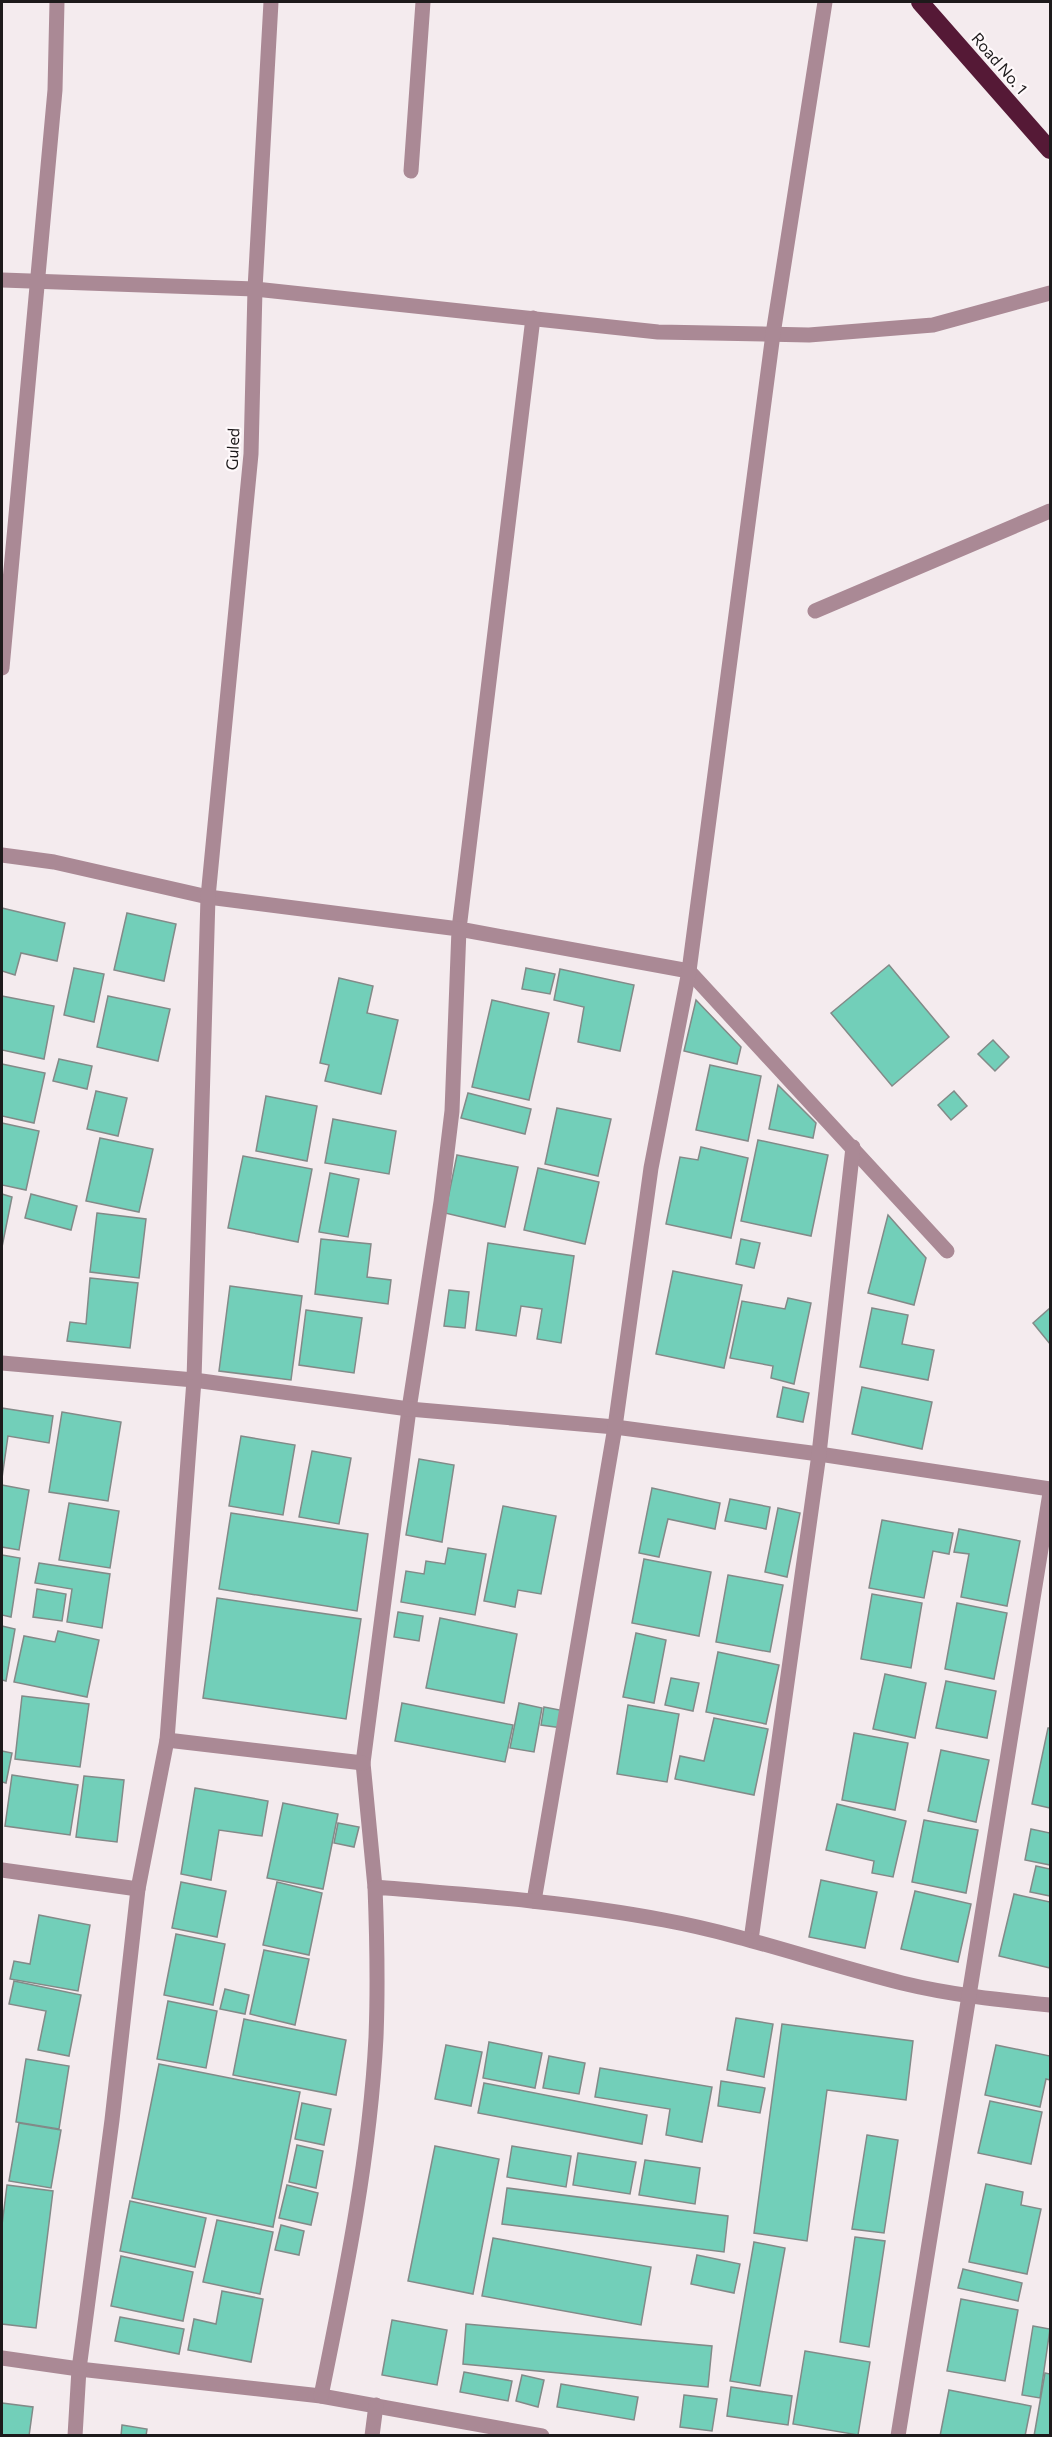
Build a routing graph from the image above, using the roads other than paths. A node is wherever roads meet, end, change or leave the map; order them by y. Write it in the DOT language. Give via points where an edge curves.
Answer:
graph roads {
  1 [pos="57,2"];
  2 [pos="270,2"];
  3 [pos="423,2"];
  4 [pos="825,2"];
  5 [pos="920,2"];
  6 [pos="1050,150"];
  7 [pos="411,171"];
  8 [pos="2,280"];
  9 [pos="39,282"];
  10 [pos="255,289"];
  11 [pos="1050,293"];
  12 [pos="533,318"];
  13 [pos="773,334"];
  14 [pos="1050,511"];
  15 [pos="815,611"];
  16 [pos="2,668"];
  17 [pos="2,855"];
  18 [pos="208,897"];
  19 [pos="459,929"];
  20 [pos="689,971"];
  21 [pos="853,1147"];
  22 [pos="946,1251"];
  23 [pos="2,1363"];
  24 [pos="194,1380"];
  25 [pos="409,1409"];
  26 [pos="615,1427"];
  27 [pos="819,1454"];
  28 [pos="1050,1491"];
  29 [pos="167,1740"];
  30 [pos="363,1763"];
  31 [pos="2,1870"];
  32 [pos="375,1887"];
  33 [pos="138,1889"];
  34 [pos="534,1901"];
  35 [pos="751,1940"];
  36 [pos="969,1997"];
  37 [pos="1050,2005"];
  38 [pos="2,2358"];
  39 [pos="79,2369"];
  40 [pos="321,2396"];
  41 [pos="376,2405"];
  42 [pos="75,2436"];
  43 [pos="372,2436"];
  44 [pos="542,2436"];
  45 [pos="898,2436"];
  1 -- 9 [label="street" via="56,90"];
  2 -- 10 [label="street, Guled"];
  3 -- 7 [label="street"];
  4 -- 13 [label="street"];
  5 -- 6 [label="highway, Road No. 1"];
  8 -- 9 [label="street"];
  9 -- 10 [label="street"];
  9 -- 16 [label="street"];
  10 -- 12 [label="street"];
  10 -- 18 [label="street, Guled" via="251,454"];
  11 -- 13 [label="street" via="933,325 809,335"];
  12 -- 13 [label="street" via="658,332"];
  12 -- 19 [label="street"];
  13 -- 20 [label="street"];
  14 -- 15 [label="street"];
  17 -- 18 [label="street" via="54,862"];
  18 -- 19 [label="street"];
  18 -- 24 [label="street, Guled"];
  19 -- 20 [label="street"];
  19 -- 25 [label="street" via="452,1111"];
  20 -- 21 [label="street"];
  20 -- 26 [label="street" via="651,1168"];
  21 -- 22 [label="street"];
  21 -- 27 [label="street"];
  23 -- 24 [label="street"];
  24 -- 25 [label="street"];
  24 -- 29 [label="street, Guled"];
  25 -- 26 [label="street"];
  25 -- 30 [label="street"];
  26 -- 27 [label="street"];
  26 -- 34 [label="street"];
  27 -- 28 [label="street"];
  27 -- 35 [label="street"];
  28 -- 36 [label="street"];
  29 -- 30 [label="street"];
  29 -- 33 [label="street, Guled"];
  30 -- 32 [label="street"];
  31 -- 33 [label="street"];
  32 -- 34 [label="street"];
  32 -- 40 [label="street" via="376,2028 365,2148"];
  33 -- 39 [label="street, Guled"];
  34 -- 35 [label="street" via="664,1920"];
  35 -- 36 [label="street" via="902,1983"];
  36 -- 37 [label="street"];
  36 -- 45 [label="street"];
  38 -- 39 [label="street"];
  39 -- 40 [label="street"];
  39 -- 42 [label="street, Guled"];
  40 -- 41 [label="street"];
  41 -- 43 [label="street"];
  41 -- 44 [label="street"];
}
